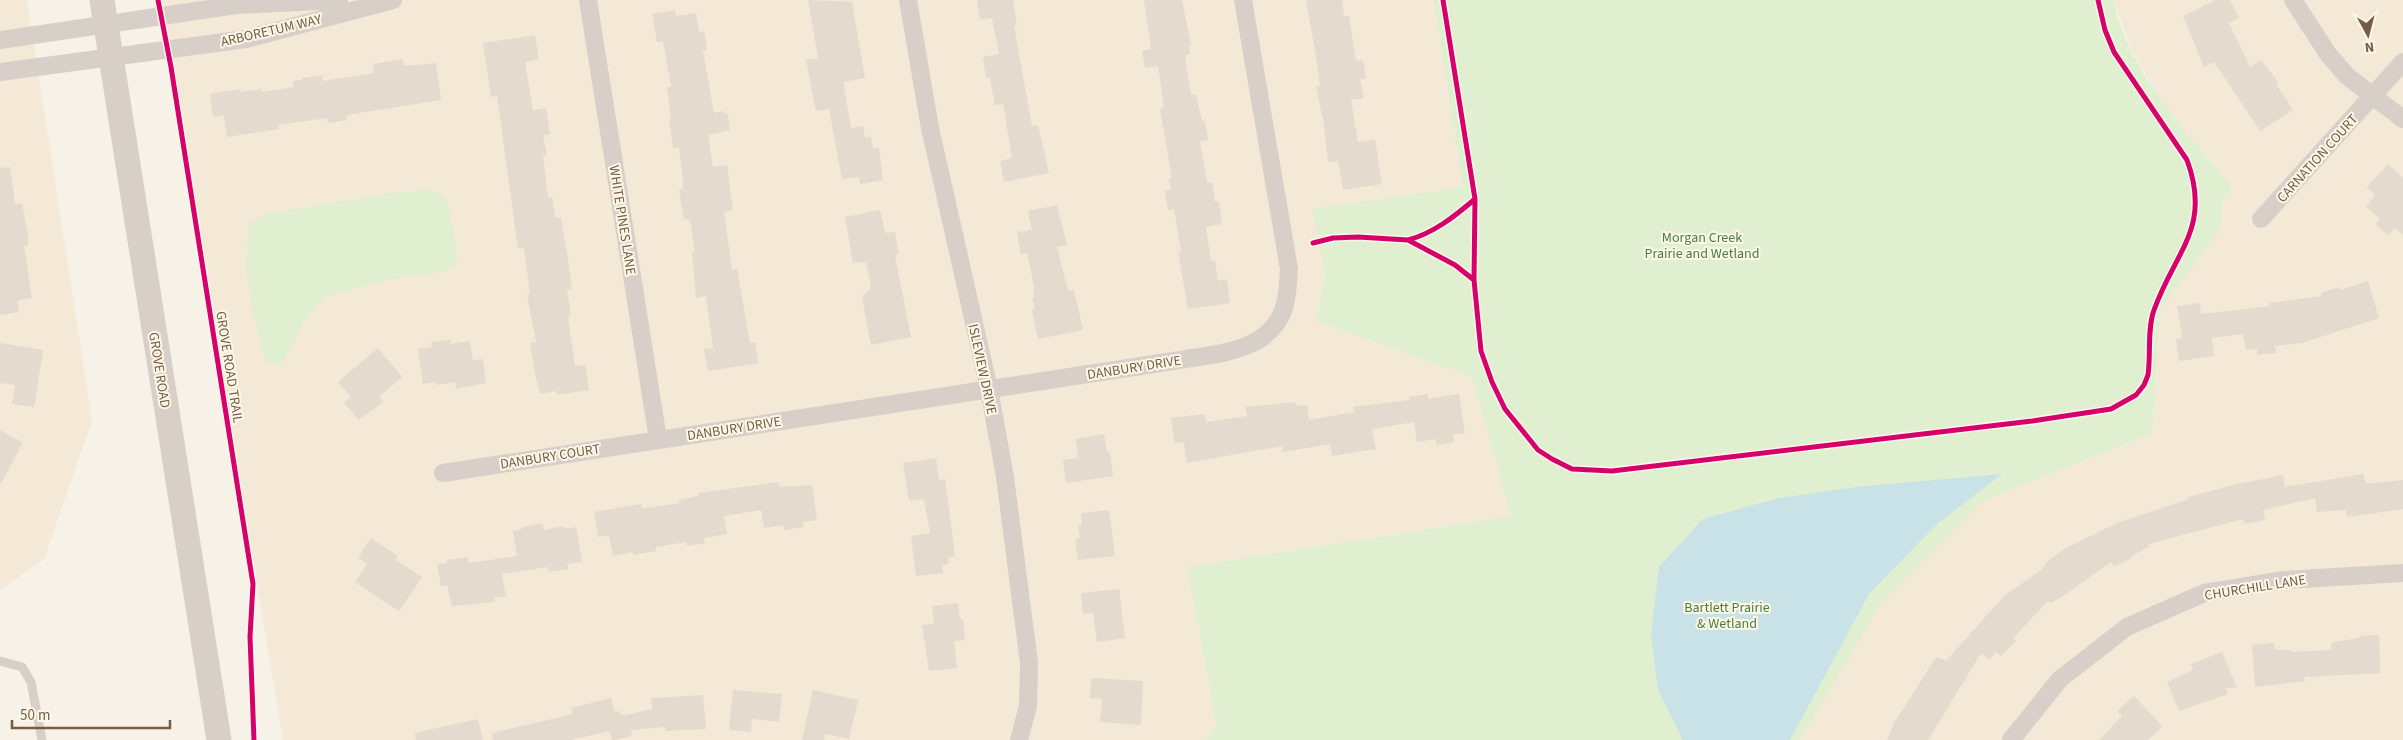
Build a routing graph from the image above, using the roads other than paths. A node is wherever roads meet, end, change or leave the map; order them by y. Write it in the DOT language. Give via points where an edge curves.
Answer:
graph roads {
  1 [pos="102,0"];
  2 [pos="339,0"];
  3 [pos="393,0"];
  4 [pos="588,0"];
  5 [pos="908,0"];
  6 [pos="1243,0"];
  7 [pos="2293,0"];
  8 [pos="106,25"];
  9 [pos="0,40"];
  10 [pos="111,58"];
  11 [pos="2403,62"];
  12 [pos="0,72"];
  13 [pos="2373,96"];
  14 [pos="2403,119"];
  15 [pos="2261,219"];
  16 [pos="988,390"];
  17 [pos="658,439"];
  18 [pos="443,473"];
  19 [pos="2403,573"];
  20 [pos="0,661"];
  21 [pos="42,740"];
  22 [pos="219,740"];
  23 [pos="1019,740"];
  24 [pos="2011,740"];
  1 -- 8 [label="street, GROVE ROAD"];
  2 -- 8 [label="street, ARBORETUM WAY" via="236,5"];
  3 -- 10 [label="street, ARBORETUM WAY" via="246,39"];
  4 -- 17 [label="street, WHITE PINES LANE"];
  5 -- 16 [label="street, ISLEVIEW DRIVE" via="930,128"];
  6 -- 16 [label="street, DANBURY DRIVE" via="1289,269 1284,308 1276,322 1264,336 1237,350"];
  7 -- 13 [label="street" via="2328,54 2347,76"];
  8 -- 9 [label="street, ARBORETUM WAY"];
  8 -- 10 [label="street, GROVE ROAD"];
  10 -- 12 [label="street, ARBORETUM WAY"];
  10 -- 22 [label="street, GROVE ROAD"];
  11 -- 13 [label="street, CARNATION COURT"];
  13 -- 14 [label="street"];
  13 -- 15 [label="street, CARNATION COURT"];
  16 -- 17 [label="street, DANBURY DRIVE"];
  16 -- 23 [label="street, ISLEVIEW DRIVE" via="1005,477 1029,663 1028,706"];
  17 -- 18 [label="street, DANBURY COURT"];
  19 -- 24 [label="street, CHURCHILL LANE" via="2284,580 2204,593 2128,627 2060,679"];
  20 -- 21 [label="lane" via="22,667 31,682"];
}
